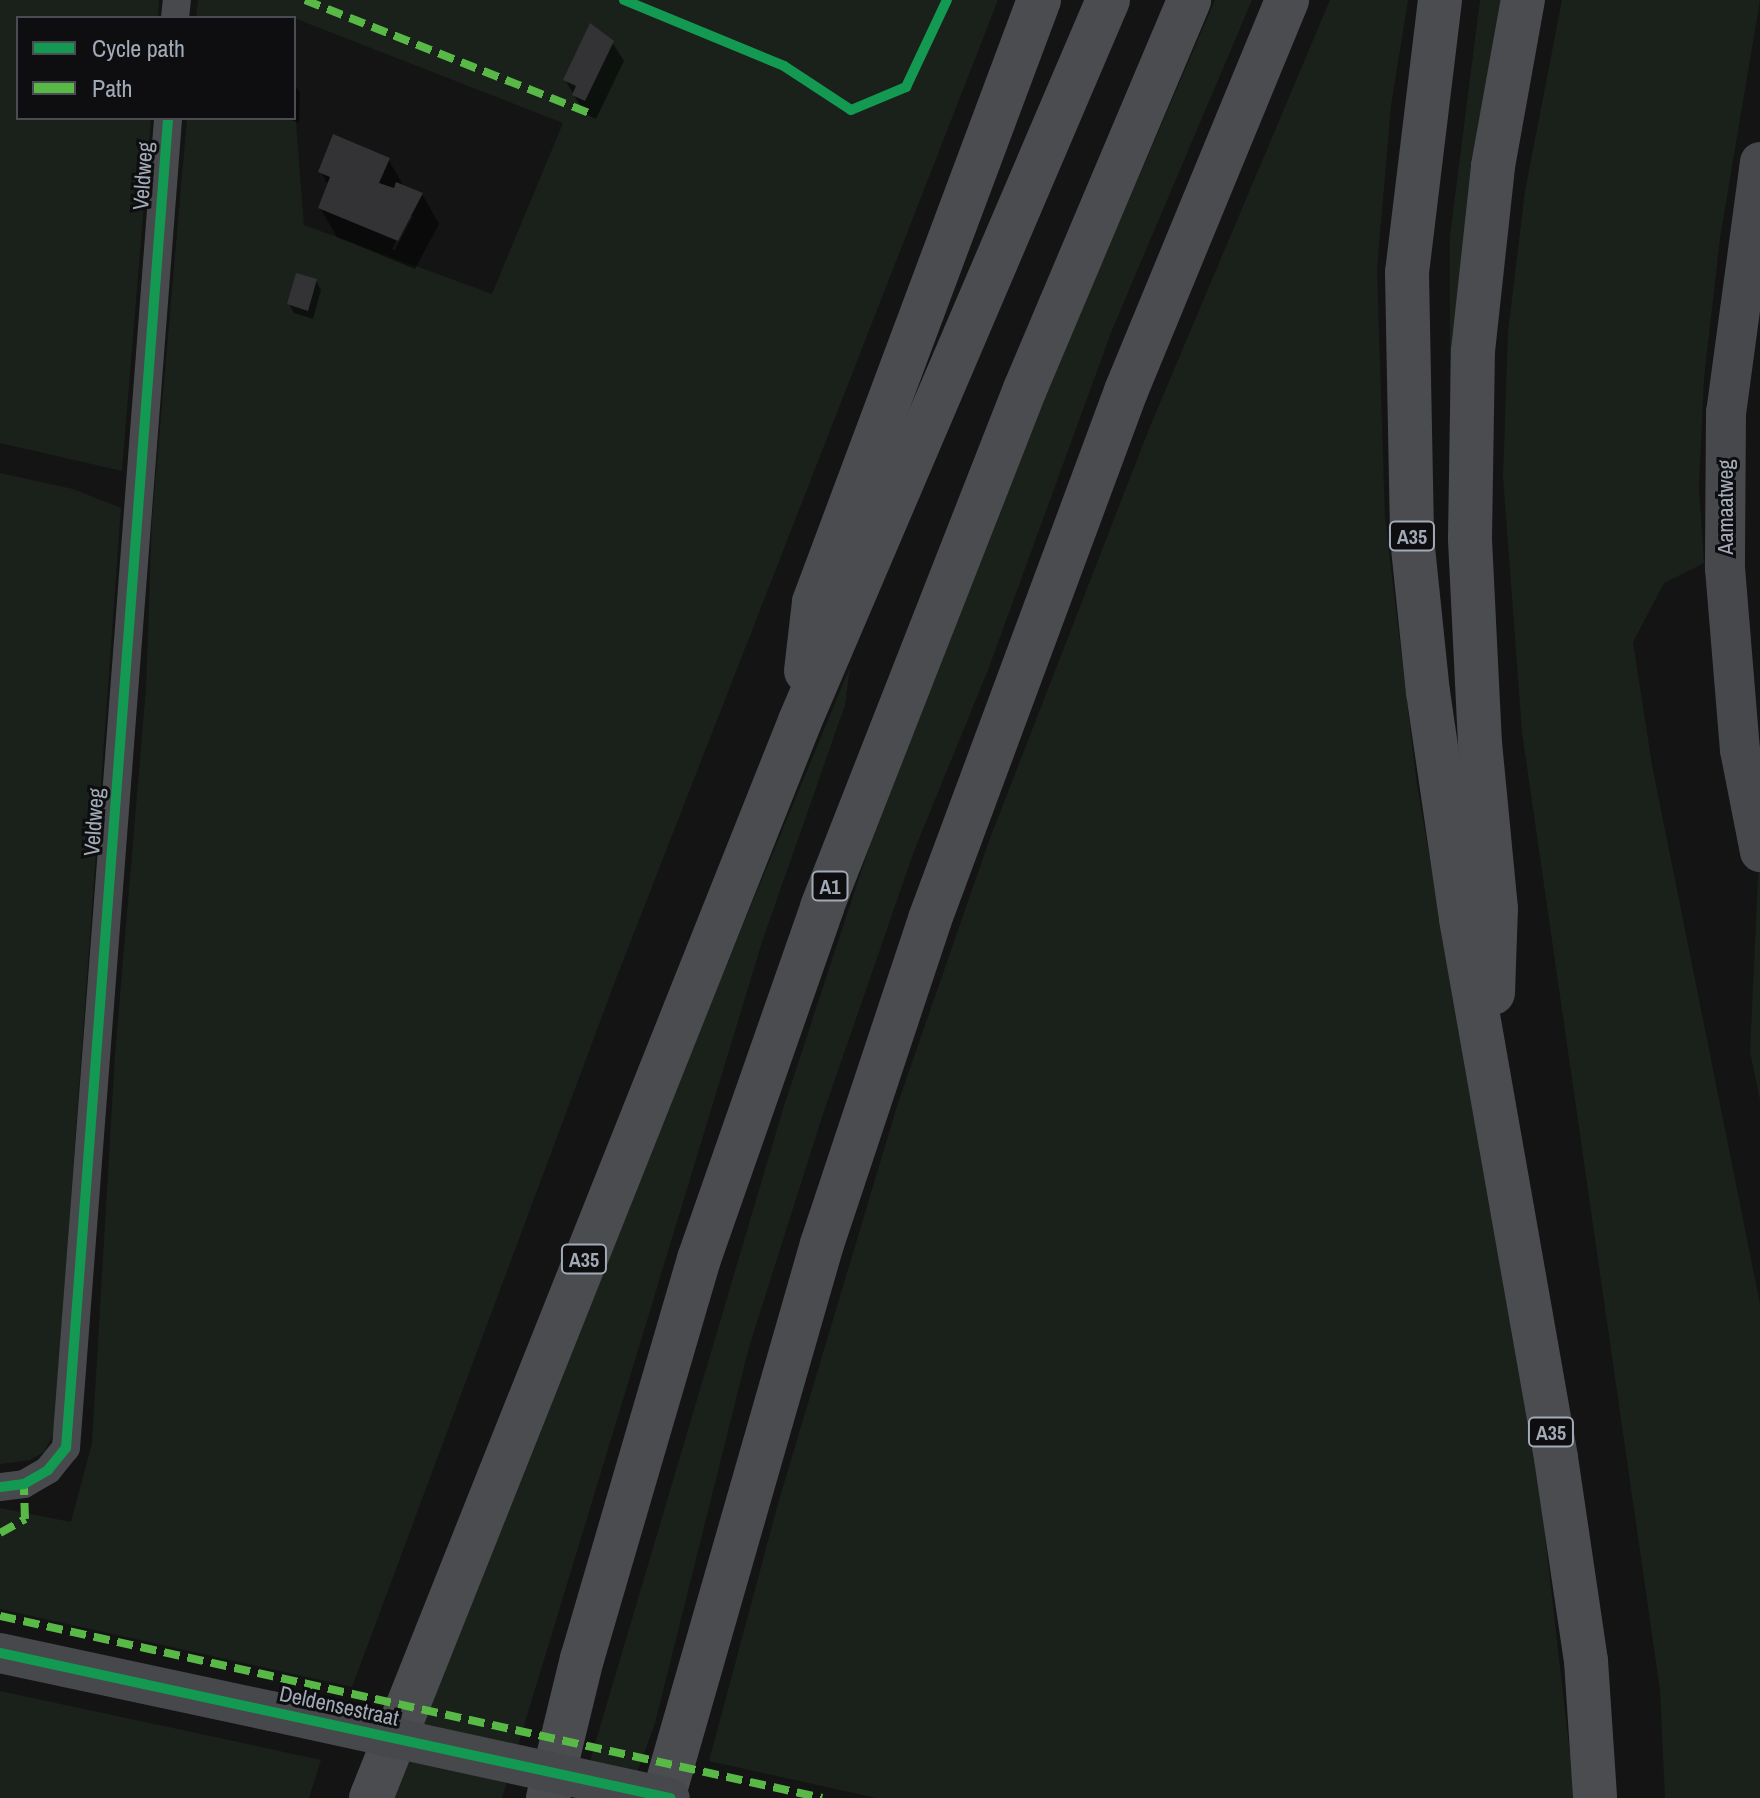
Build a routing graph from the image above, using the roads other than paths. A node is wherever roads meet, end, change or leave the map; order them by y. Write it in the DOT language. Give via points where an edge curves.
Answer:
graph roads {
  1 [pos="1039,0"];
  2 [pos="1108,0"];
  3 [pos="1189,0"];
  4 [pos="1287,0"];
  5 [pos="1440,0"];
  6 [pos="1523,0"];
  7 [pos="168,120"];
  8 [pos="1760,162"];
  9 [pos="800,721"];
  10 [pos="1760,852"];
  11 [pos="1490,1068"];
  12 [pos="0,1487"];
  13 [pos="0,1653"];
  14 [pos="371,1798"];
  15 [pos="548,1798"];
  16 [pos="663,1798"];
  17 [pos="670,1798"];
  18 [pos="1595,1798"];
  1 -- 9 [label="highway, A35" via="814,602"];
  2 -- 9 [label="highway, A35"];
  3 -- 15 [label="highway, A1" via="1025,389 822,907 699,1259 582,1659"];
  4 -- 16 [label="highway" via="1126,391 930,919 822,1244"];
  5 -- 11 [label="highway, A35" via="1407,273 1412,538 1461,919"];
  6 -- 11 [label="highway, A35" via="1493,166 1473,351 1470,554 1496,909"];
  7 -- 12 [label="street, Veldweg" via="66,1448 48,1470 24,1484"];
  8 -- 10 [label="main road, Aamaatweg" via="1726,412 1725,568 1740,750"];
  9 -- 14 [label="highway, A35"];
  11 -- 18 [label="highway, A35" via="1586,1661"];
  13 -- 17 [label="main road, Deldensestraat, bridge"];
}
